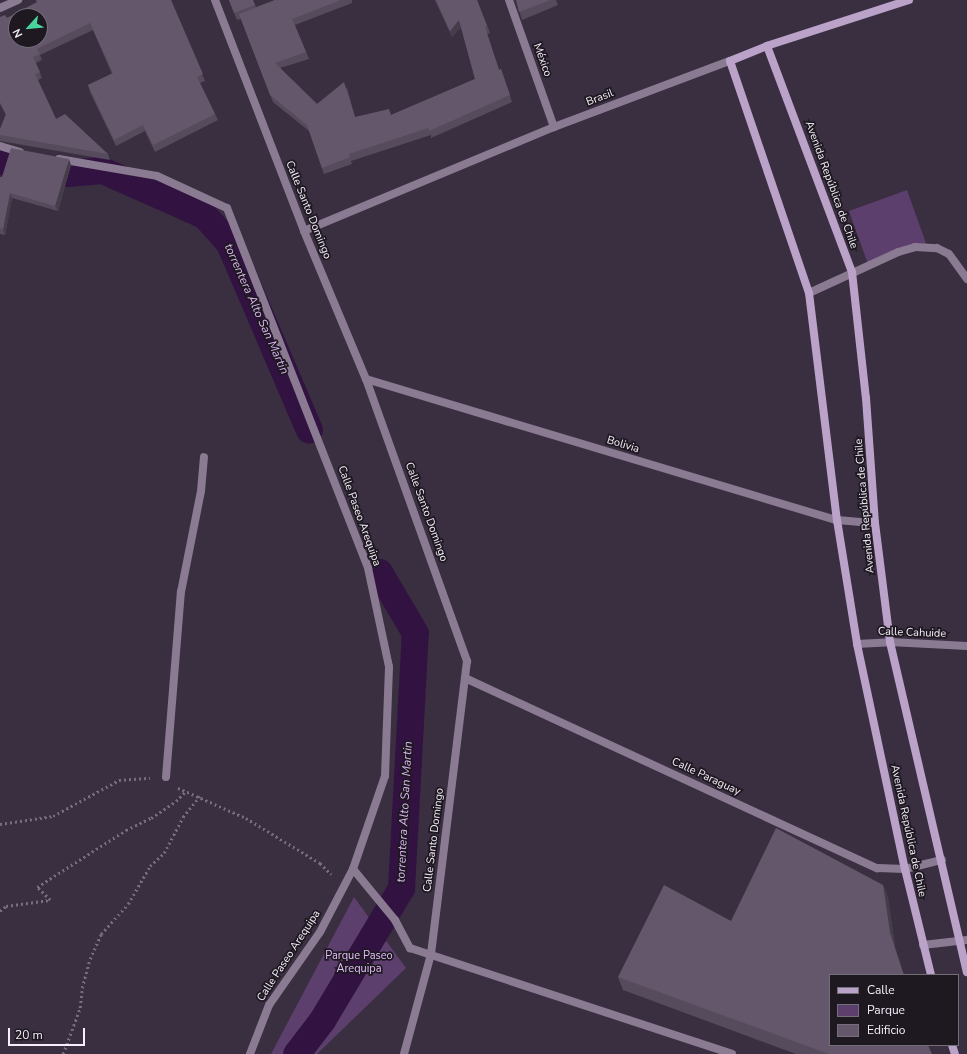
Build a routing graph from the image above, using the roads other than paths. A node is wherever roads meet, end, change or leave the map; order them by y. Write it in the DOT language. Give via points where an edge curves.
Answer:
graph roads {
  1 [pos="18,0"];
  2 [pos="215,0"];
  3 [pos="508,0"];
  4 [pos="909,0"];
  5 [pos="0,8"];
  6 [pos="767,46"];
  7 [pos="730,61"];
  8 [pos="554,127"];
  9 [pos="0,146"];
  10 [pos="33,154"];
  11 [pos="48,157"];
  12 [pos="304,231"];
  13 [pos="852,272"];
  14 [pos="967,279"];
  15 [pos="809,293"];
  16 [pos="366,379"];
  17 [pos="204,457"];
  18 [pos="837,520"];
  19 [pos="876,522"];
  20 [pos="890,642"];
  21 [pos="857,644"];
  22 [pos="967,646"];
  23 [pos="466,678"];
  24 [pos="166,777"];
  25 [pos="942,860"];
  26 [pos="353,869"];
  27 [pos="905,869"];
  28 [pos="964,940"];
  29 [pos="922,945"];
  30 [pos="431,954"];
  31 [pos="967,972"];
  32 [pos="931,974"];
  33 [pos="250,1054"];
  34 [pos="404,1054"];
  35 [pos="732,1054"];
  1 -- 5 [label="street"];
  2 -- 12 [label="street, Calle Santo Domingo"];
  3 -- 8 [label="street, México"];
  4 -- 6 [label="street, Brasil"];
  6 -- 7 [label="street, Brasil"];
  6 -- 13 [label="street, Avenida República de Chile"];
  7 -- 8 [label="street, Brasil"];
  7 -- 15 [label="street, Avenida República de Chile"];
  8 -- 12 [label="street, Brasil"];
  9 -- 10 [label="street"];
  11 -- 26 [label="street, Calle Paseo Arequipa" via="157,176 227,208 368,568 389,667 385,776"];
  12 -- 16 [label="street, Calle Santo Domingo"];
  13 -- 14 [label="street" via="898,252 915,248 937,248 949,254"];
  13 -- 15 [label="street"];
  13 -- 19 [label="street, Avenida República de Chile"];
  15 -- 18 [label="street, Avenida República de Chile"];
  16 -- 18 [label="street, Bolivia"];
  16 -- 23 [label="street, Calle Santo Domingo" via="468,661"];
  17 -- 24 [label="street" via="201,491 181,592"];
  18 -- 19 [label="street, Bolivia"];
  18 -- 21 [label="street, Avenida República de Chile"];
  19 -- 20 [label="street, Avenida República de Chile"];
  20 -- 21 [label="street, Calle Cahuide"];
  20 -- 22 [label="street, Calle Cahuide"];
  20 -- 25 [label="street, Avenida República de Chile"];
  21 -- 27 [label="street, Avenida República de Chile"];
  23 -- 27 [label="street, Calle Paraguay" via="877,868"];
  23 -- 30 [label="street, Calle Santo Domingo"];
  25 -- 27 [label="street, Calle Paraguay"];
  25 -- 28 [label="street, Avenida República de Chile"];
  26 -- 30 [label="street" via="395,920 410,948"];
  26 -- 33 [label="street, Calle Paseo Arequipa" via="320,932 269,1005"];
  27 -- 29 [label="street, Avenida República de Chile"];
  28 -- 29 [label="street"];
  28 -- 31 [label="street, Avenida República de Chile"];
  29 -- 32 [label="street, Avenida República de Chile"];
  30 -- 34 [label="street, Calle Santo Domingo"];
  30 -- 35 [label="street"];
}
